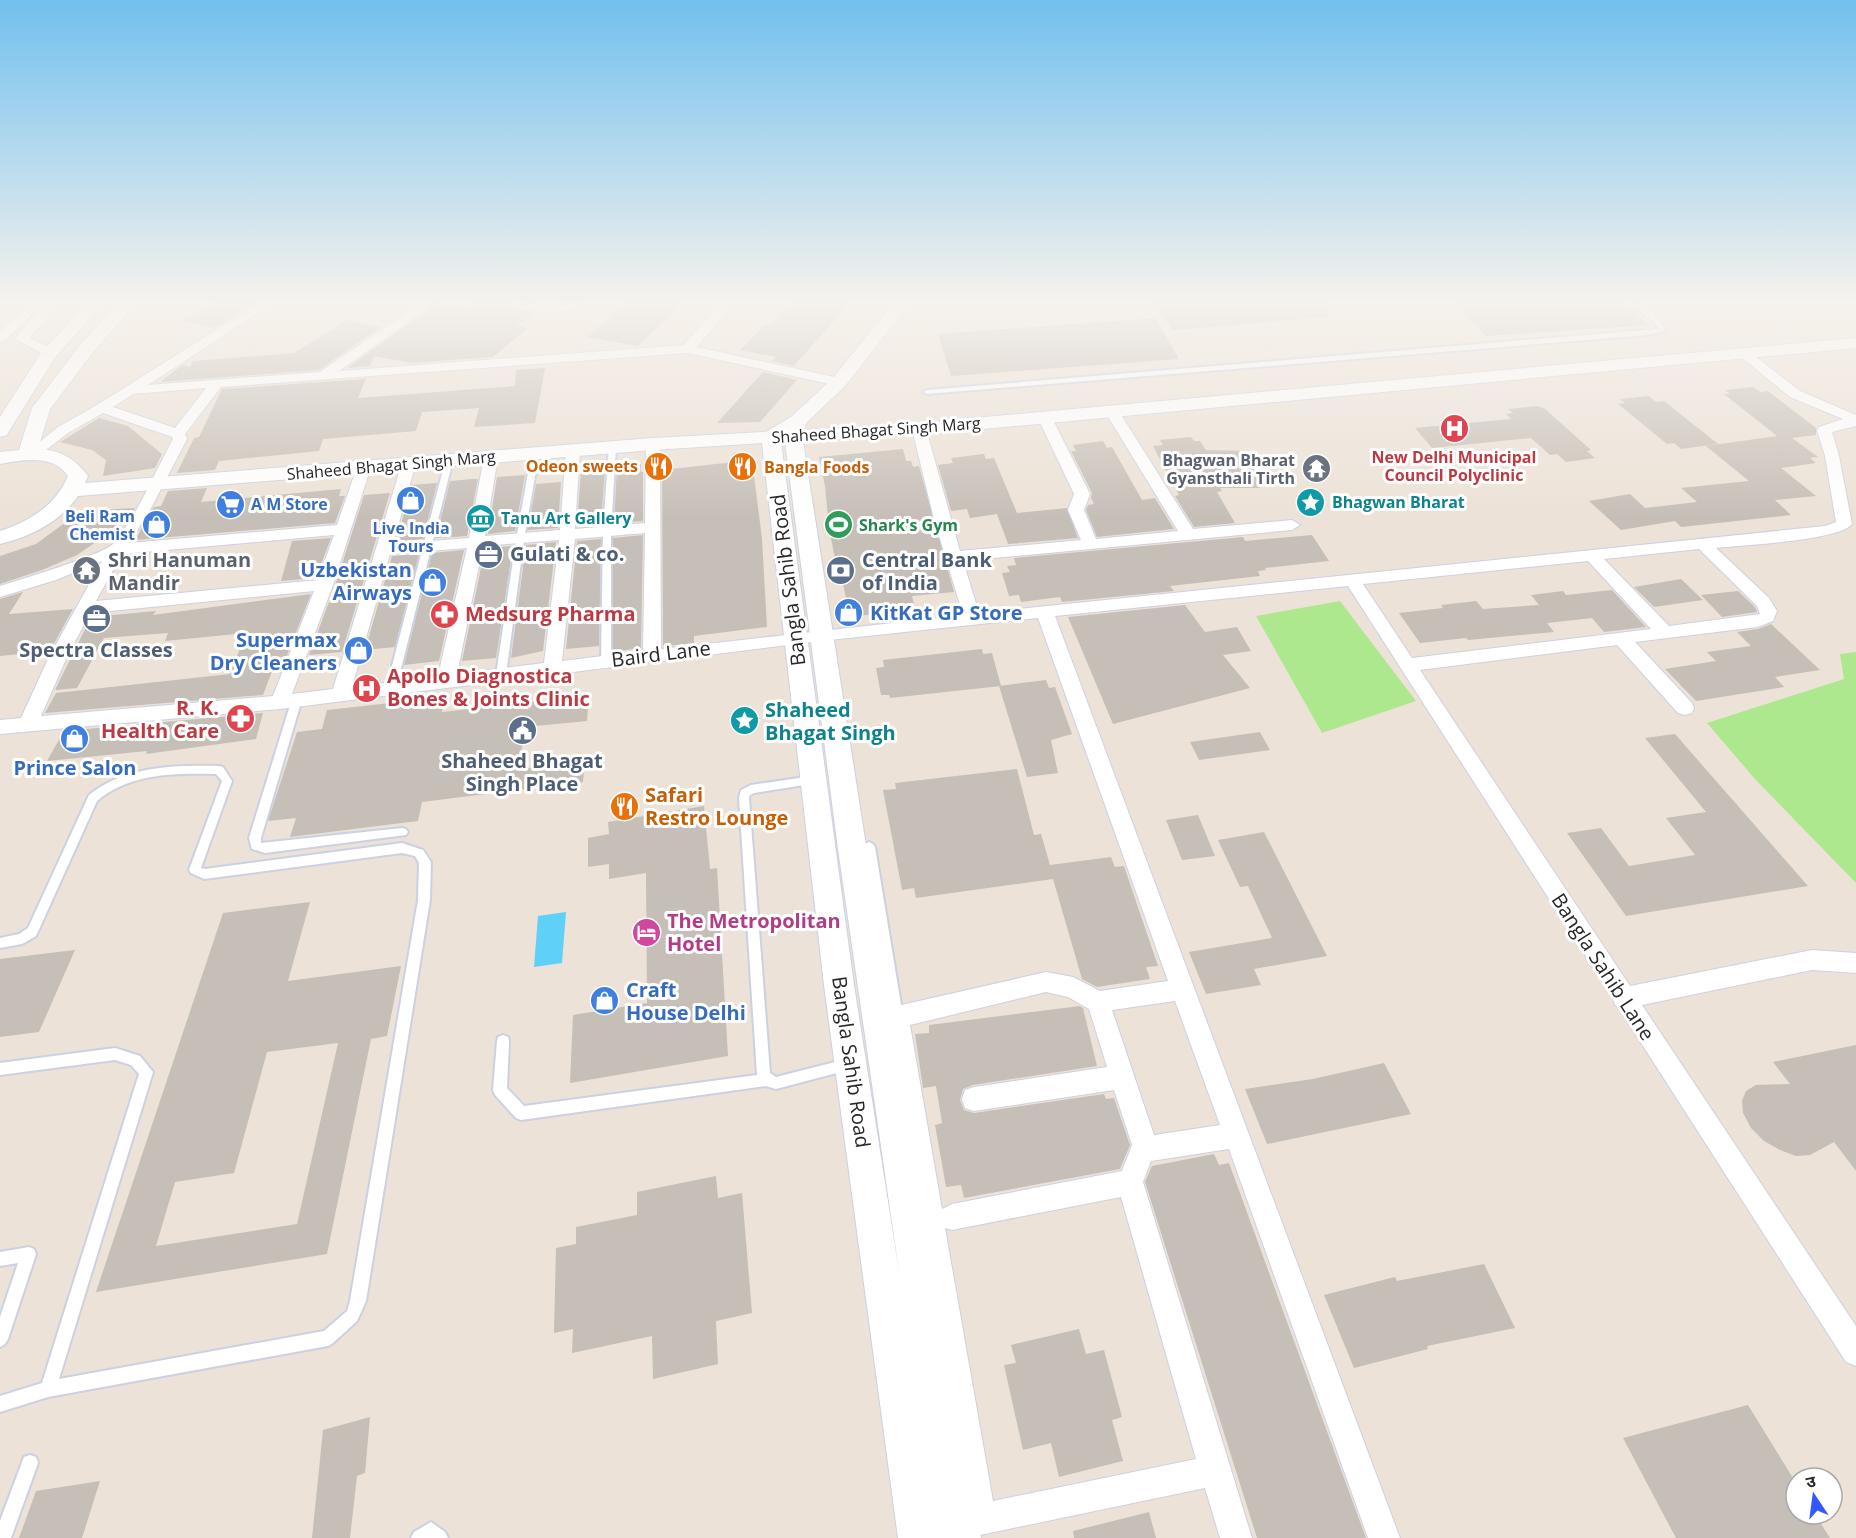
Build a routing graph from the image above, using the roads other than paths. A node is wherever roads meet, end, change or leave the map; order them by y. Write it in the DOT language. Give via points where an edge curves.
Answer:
graph roads {
  1 [pos="36,375"];
  2 [pos="66,375"];
  3 [pos="154,375"];
  4 [pos="326,375"];
  5 [pos="362,375"];
  6 [pos="806,375"];
  7 [pos="844,375"];
  8 [pos="1137,375"];
  9 [pos="1494,375"];
  10 [pos="1770,375"];
  11 [pos="321,378"];
  12 [pos="839,382"];
  13 [pos="216,385"];
  14 [pos="130,390"];
  15 [pos="927,392"];
  16 [pos="102,408"];
  17 [pos="1111,410"];
  18 [pos="1044,416"];
  19 [pos="1856,421"];
  20 [pos="919,429"];
  21 [pos="0,431"];
  22 [pos="787,431"];
  23 [pos="178,434"];
  24 [pos="653,444"];
  25 [pos="612,447"];
  26 [pos="573,450"];
  27 [pos="535,453"];
  28 [pos="30,454"];
  29 [pos="491,457"];
  30 [pos="0,458"];
  31 [pos="449,460"];
  32 [pos="409,463"];
  33 [pos="364,467"];
  34 [pos="155,484"];
  35 [pos="74,490"];
  36 [pos="1292,525"];
  37 [pos="1850,526"];
  38 [pos="653,527"];
  39 [pos="343,530"];
  40 [pos="607,531"];
  41 [pos="1188,534"];
  42 [pos="567,536"];
  43 [pos="0,538"];
  44 [pos="520,540"];
  45 [pos="476,543"];
  46 [pos="1091,543"];
  47 [pos="1704,545"];
  48 [pos="426,548"];
  49 [pos="117,549"];
  50 [pos="383,550"];
  51 [pos="953,557"];
  52 [pos="1593,557"];
  53 [pos="1353,581"];
  54 [pos="325,585"];
  55 [pos="0,592"];
  56 [pos="84,609"];
  57 [pos="1045,613"];
  58 [pos="973,620"];
  59 [pos="1665,633"];
  60 [pos="808,636"];
  61 [pos="1622,638"];
  62 [pos="652,656"];
  63 [pos="606,661"];
  64 [pos="1407,665"];
  65 [pos="552,668"];
  66 [pos="501,675"];
  67 [pos="446,682"];
  68 [pos="391,689"];
  69 [pos="340,695"];
  70 [pos="288,701"];
  71 [pos="1684,708"];
  72 [pos="28,724"];
  73 [pos="0,727"];
  74 [pos="812,780"];
  75 [pos="402,832"];
  76 [pos="869,847"];
  77 [pos="0,943"];
  78 [pos="1856,963"];
  79 [pos="1183,989"];
  80 [pos="1623,998"];
  81 [pos="1098,1002"];
  82 [pos="897,1017"];
  83 [pos="503,1041"];
  84 [pos="850,1065"];
  85 [pos="0,1069"];
  86 [pos="1122,1077"];
  87 [pos="766,1080"];
  88 [pos="974,1098"];
  89 [pos="1236,1135"];
  90 [pos="1146,1149"];
  91 [pos="1130,1182"];
  92 [pos="952,1217"];
  93 [pos="0,1259"];
  94 [pos="0,1339"];
  95 [pos="1856,1352"];
  96 [pos="48,1389"];
  97 [pos="0,1404"];
  98 [pos="30,1463"];
  99 [pos="1215,1471"];
  100 [pos="2,1538"];
  101 [pos="420,1538"];
  102 [pos="439,1538"];
  103 [pos="919,1538"];
  104 [pos="960,1538"];
  105 [pos="1236,1538"];
  106 [pos="1384,1538"];
  1 -- 21 [label="street"];
  2 -- 28 [label="street" via="41,408"];
  3 -- 14 [label="street"];
  4 -- 11 [label="street"];
  5 -- 11 [label="street"];
  6 -- 12 [label="street"];
  7 -- 12 [label="street"];
  8 -- 15 [label="lane"];
  9 -- 17 [label="street, Shaheed Bhagat Singh Marg"];
  10 -- 19 [label="street" via="1795,394"];
  11 -- 13 [label="street"];
  12 -- 22 [label="street"];
  13 -- 14 [label="street"];
  13 -- 23 [label="street"];
  14 -- 16 [label="street"];
  16 -- 23 [label="street"];
  16 -- 28 [label="street"];
  17 -- 18 [label="street, Shaheed Bhagat Singh Marg"];
  17 -- 41 [label="street"];
  18 -- 20 [label="street, Shaheed Bhagat Singh Marg"];
  18 -- 46 [label="street" via="1082,494 1076,510"];
  19 -- 37 [label="street" via="1824,430"];
  20 -- 22 [label="street, Shaheed Bhagat Singh Marg"];
  20 -- 51 [label="street"];
  22 -- 24 [label="street, Shaheed Bhagat Singh Marg"];
  22 -- 60 [label="street, Bangla Sahib Road"];
  23 -- 34 [label="street" via="177,446"];
  24 -- 25 [label="street, Shaheed Bhagat Singh Marg"];
  24 -- 38 [label="street"];
  25 -- 26 [label="street, Shaheed Bhagat Singh Marg"];
  25 -- 40 [label="lane"];
  26 -- 27 [label="street, Shaheed Bhagat Singh Marg"];
  26 -- 42 [label="street"];
  27 -- 29 [label="street, Shaheed Bhagat Singh Marg"];
  27 -- 44 [label="lane"];
  28 -- 30 [label="street"];
  28 -- 35 [label="street" via="58,458 72,465 78,476"];
  29 -- 31 [label="street, Shaheed Bhagat Singh Marg"];
  29 -- 45 [label="street"];
  31 -- 32 [label="street, Shaheed Bhagat Singh Marg"];
  31 -- 48 [label="lane"];
  32 -- 33 [label="street, Shaheed Bhagat Singh Marg"];
  32 -- 50 [label="street"];
  33 -- 34 [label="street, Shaheed Bhagat Singh Marg"];
  33 -- 39 [label="street"];
  34 -- 35 [label="street, Shaheed Bhagat Singh Marg"];
  34 -- 49 [label="street"];
  35 -- 43 [label="street" via="60,507 37,522"];
  36 -- 41 [label="street"];
  37 -- 47 [label="street, Baird Lane"];
  38 -- 40 [label="street"];
  38 -- 62 [label="street"];
  39 -- 49 [label="street"];
  39 -- 54 [label="street"];
  40 -- 42 [label="street"];
  40 -- 63 [label="lane"];
  41 -- 46 [label="street"];
  42 -- 44 [label="street"];
  42 -- 65 [label="street"];
  44 -- 45 [label="street"];
  44 -- 66 [label="lane"];
  45 -- 48 [label="street"];
  45 -- 67 [label="street"];
  46 -- 51 [label="street"];
  47 -- 52 [label="street, Baird Lane"];
  47 -- 59 [label="street" via="1763,602 1769,611 1767,617"];
  48 -- 50 [label="street"];
  48 -- 68 [label="lane"];
  49 -- 55 [label="street"];
  49 -- 56 [label="street"];
  50 -- 69 [label="street"];
  51 -- 58 [label="street"];
  52 -- 53 [label="street, Baird Lane"];
  52 -- 59 [label="street"];
  53 -- 57 [label="street, Baird Lane"];
  53 -- 64 [label="street, Bangla Sahib Lane"];
  54 -- 56 [label="street"];
  54 -- 70 [label="street"];
  56 -- 72 [label="street"];
  57 -- 58 [label="street, Baird Lane"];
  57 -- 79 [label="street"];
  58 -- 60 [label="street, Baird Lane"];
  59 -- 61 [label="street"];
  60 -- 62 [label="street, Baird Lane"];
  60 -- 74 [label="street, Bangla Sahib Road"];
  60 -- 104 [label="street, Bangla Sahib Road" via="883,1062"];
  61 -- 64 [label="street"];
  61 -- 71 [label="street"];
  62 -- 63 [label="street, Baird Lane"];
  63 -- 65 [label="street, Baird Lane"];
  64 -- 80 [label="street, Bangla Sahib Lane"];
  65 -- 66 [label="street, Baird Lane"];
  66 -- 67 [label="street, Baird Lane"];
  67 -- 68 [label="street, Baird Lane"];
  68 -- 69 [label="street, Baird Lane"];
  69 -- 70 [label="street, Baird Lane"];
  70 -- 72 [label="street, Baird Lane"];
  70 -- 75 [label="lane" via="255,846"];
  72 -- 73 [label="street, Baird Lane"];
  74 -- 84 [label="street, Bangla Sahib Road"];
  74 -- 87 [label="lane" via="751,789 744,798"];
  76 -- 82 [label="lane"];
  77 -- 96 [label="lane" via="22,939 32,932 93,798 109,785 138,777 186,769 219,770 224,774 227,781 195,870 198,873 402,848 419,853 425,862 424,900 358,1301 352,1316 328,1338"];
  78 -- 80 [label="street" via="1812,960"];
  79 -- 81 [label="street"];
  79 -- 89 [label="street"];
  80 -- 95 [label="street, Bangla Sahib Lane"];
  81 -- 82 [label="street" via="1073,987 1046,982"];
  81 -- 86 [label="street"];
  82 -- 99 [label="street" via="980,1519"];
  83 -- 87 [label="lane" via="500,1090 521,1113"];
  84 -- 87 [label="lane" via="776,1083"];
  84 -- 103 [label="street, Bangla Sahib Road"];
  85 -- 96 [label="lane" via="115,1053 135,1060 146,1072"];
  86 -- 88 [label="street"];
  86 -- 90 [label="street"];
  89 -- 90 [label="street"];
  89 -- 106 [label="street"];
  90 -- 91 [label="street"];
  91 -- 92 [label="street"];
  91 -- 99 [label="street"];
  93 -- 94 [label="lane" via="28,1254"];
  96 -- 97 [label="lane"];
  98 -- 100 [label="lane"];
  99 -- 105 [label="street"];
  101 -- 102 [label="lane" via="431,1531"];
}
